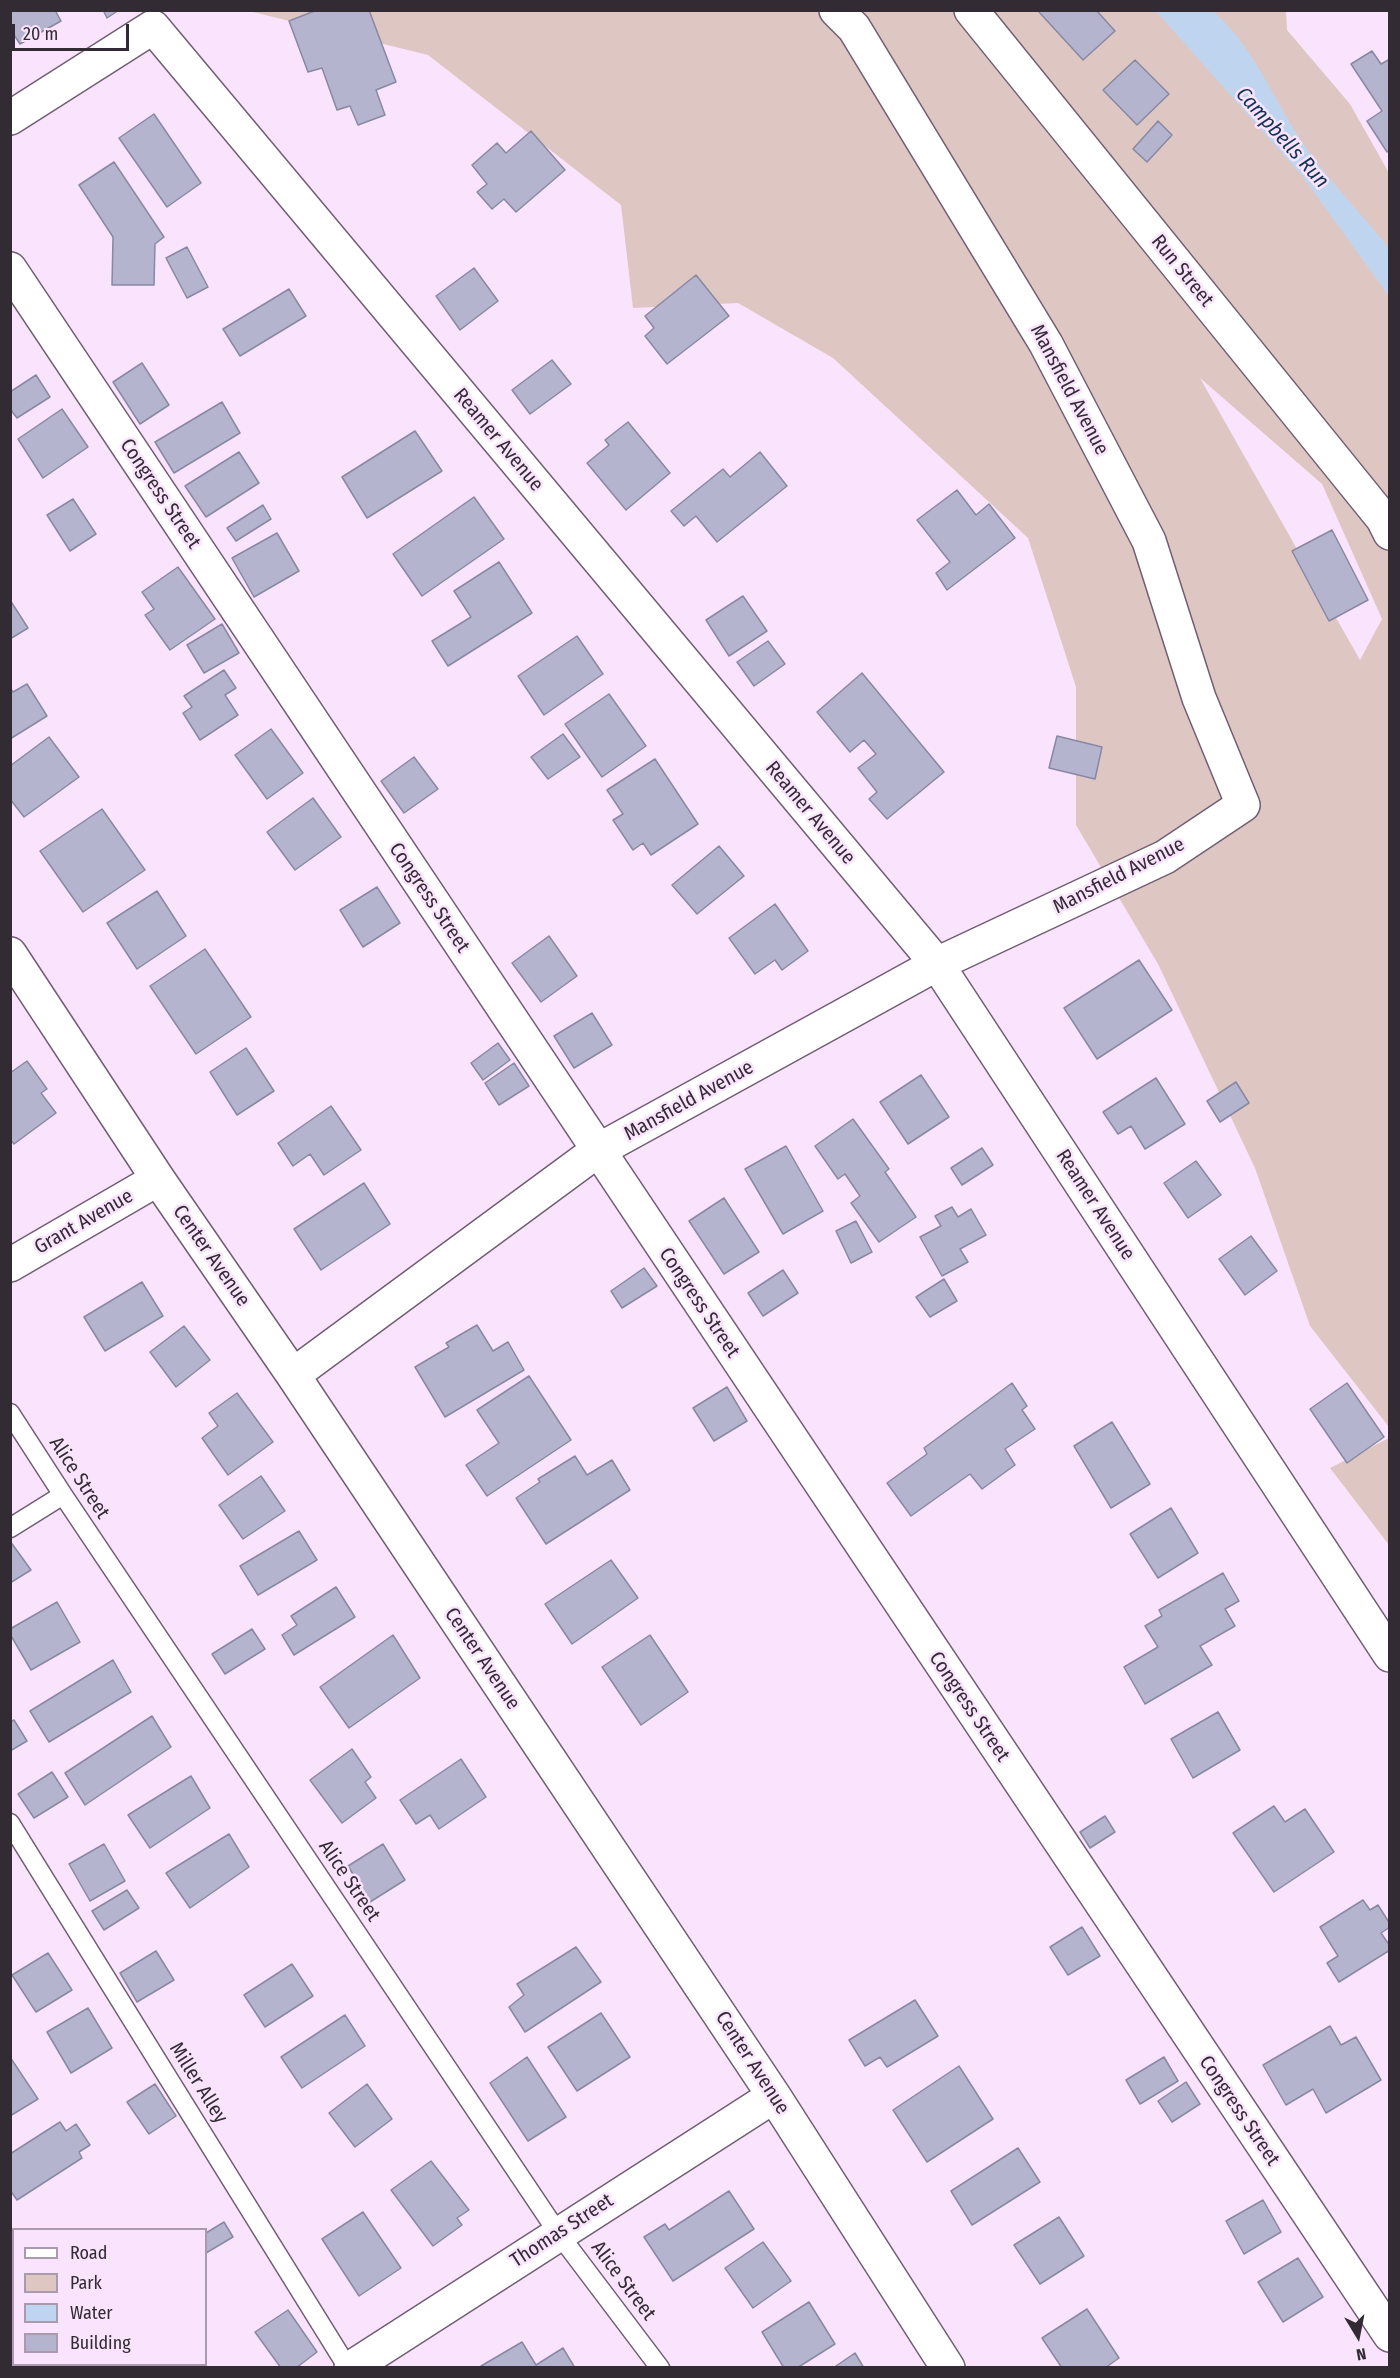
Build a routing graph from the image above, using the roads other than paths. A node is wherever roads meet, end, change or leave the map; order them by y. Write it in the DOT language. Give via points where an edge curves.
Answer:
graph roads {
  1 [pos="836,10"];
  2 [pos="971,10"];
  3 [pos="10,118"];
  4 [pos="10,269"];
  5 [pos="1389,533"];
  6 [pos="10,954"];
  7 [pos="937,964"];
  8 [pos="597,1151"];
  9 [pos="158,1179"];
  10 [pos="10,1265"];
  11 [pos="293,1375"];
  12 [pos="10,1413"];
  13 [pos="63,1495"];
  14 [pos="10,1528"];
  15 [pos="1389,1655"];
  16 [pos="10,1823"];
  17 [pos="774,2096"];
  18 [pos="558,2233"];
  19 [pos="1389,2335"];
  20 [pos="349,2367"];
  21 [pos="660,2367"];
  22 [pos="948,2367"];
  1 -- 7 [label="street, Mansfield Avenue" via="855,28 1046,344 1149,541 1199,698 1243,805 1165,857"];
  2 -- 5 [label="street, Run Street" via="1383,519"];
  3 -- 7 [label="street, Reamer Avenue" via="153,27"];
  4 -- 8 [label="street, Congress Street"];
  6 -- 9 [label="street, Center Avenue"];
  7 -- 8 [label="street, Mansfield Avenue"];
  7 -- 15 [label="street, Reamer Avenue"];
  8 -- 11 [label="street, Mansfield Avenue"];
  8 -- 19 [label="street, Congress Street"];
  9 -- 10 [label="street, Grant Avenue"];
  9 -- 11 [label="street, Center Avenue"];
  11 -- 17 [label="street, Center Avenue"];
  12 -- 13 [label="lane, Alice Street"];
  13 -- 14 [label="lane"];
  13 -- 18 [label="lane, Alice Street"];
  16 -- 20 [label="lane, Miller Alley"];
  17 -- 18 [label="street, Thomas Street"];
  17 -- 22 [label="street, Center Avenue"];
  18 -- 20 [label="street, Thomas Street"];
  18 -- 21 [label="lane, Alice Street"];
}
